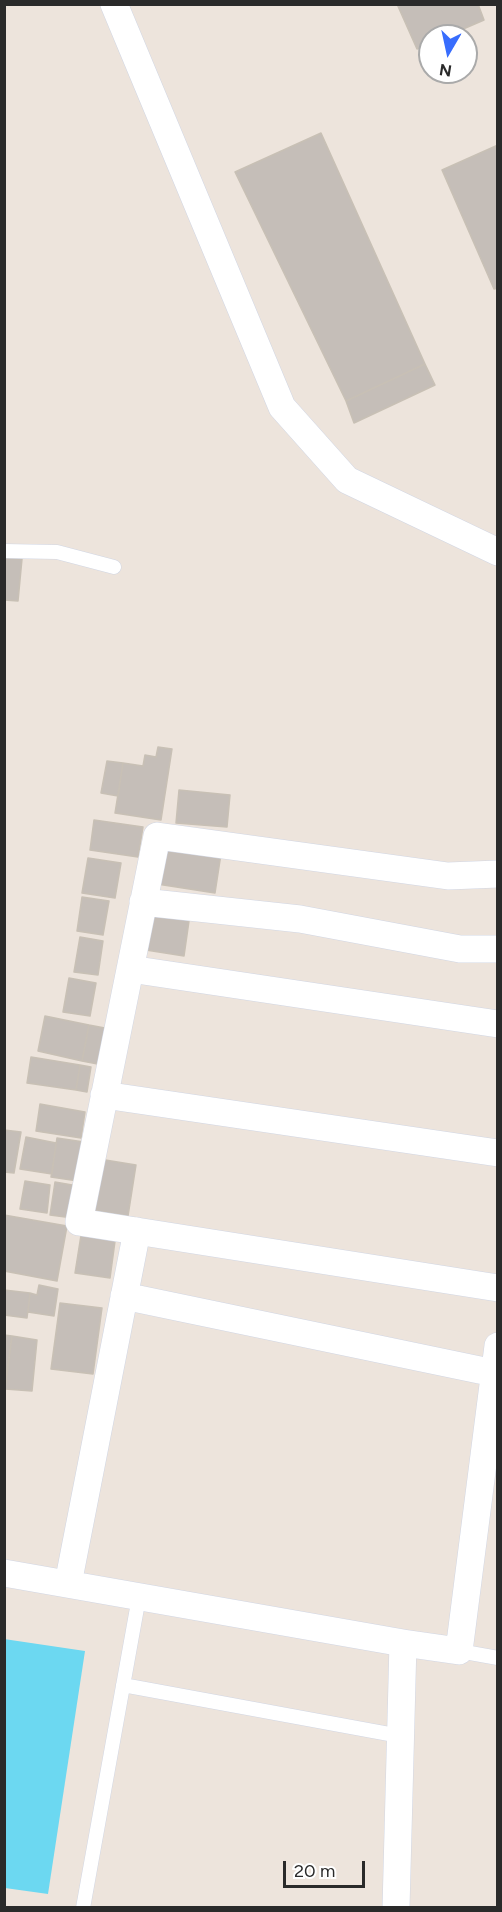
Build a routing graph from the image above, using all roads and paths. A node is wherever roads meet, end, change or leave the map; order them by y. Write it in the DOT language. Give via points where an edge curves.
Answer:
graph roads {
  1 [pos="114,4"];
  2 [pos="4,551"];
  3 [pos="498,552"];
  4 [pos="114,567"];
  5 [pos="498,874"];
  6 [pos="143,902"];
  7 [pos="498,949"];
  8 [pos="130,969"];
  9 [pos="498,1024"];
  10 [pos="105,1095"];
  11 [pos="498,1153"];
  12 [pos="136,1231"];
  13 [pos="498,1288"];
  14 [pos="124,1296"];
  15 [pos="498,1346"];
  16 [pos="494,1373"];
  17 [pos="4,1573"];
  18 [pos="68,1584"];
  19 [pos="139,1597"];
  20 [pos="403,1643"];
  21 [pos="459,1651"];
  22 [pos="498,1658"];
  23 [pos="123,1685"];
  24 [pos="400,1736"];
  25 [pos="83,1908"];
  26 [pos="396,1908"];
  1 -- 3 [label="street" via="282,407 346,480"];
  2 -- 4 [label="lane" via="57,552"];
  5 -- 6 [label="street" via="448,876 157,836"];
  6 -- 7 [label="street" via="300,919 460,949"];
  6 -- 8 [label="street"];
  8 -- 9 [label="street"];
  8 -- 10 [label="street"];
  10 -- 11 [label="street"];
  10 -- 12 [label="street" via="79,1222"];
  12 -- 13 [label="street"];
  12 -- 14 [label="street"];
  14 -- 16 [label="street"];
  14 -- 18 [label="street"];
  15 -- 16 [label="street"];
  16 -- 21 [label="street"];
  17 -- 18 [label="street"];
  18 -- 19 [label="street"];
  19 -- 20 [label="street"];
  19 -- 23 [label="lane"];
  20 -- 21 [label="street"];
  20 -- 24 [label="street"];
  21 -- 22 [label="lane"];
  23 -- 24 [label="lane"];
  23 -- 25 [label="lane"];
  24 -- 26 [label="street"];
}
